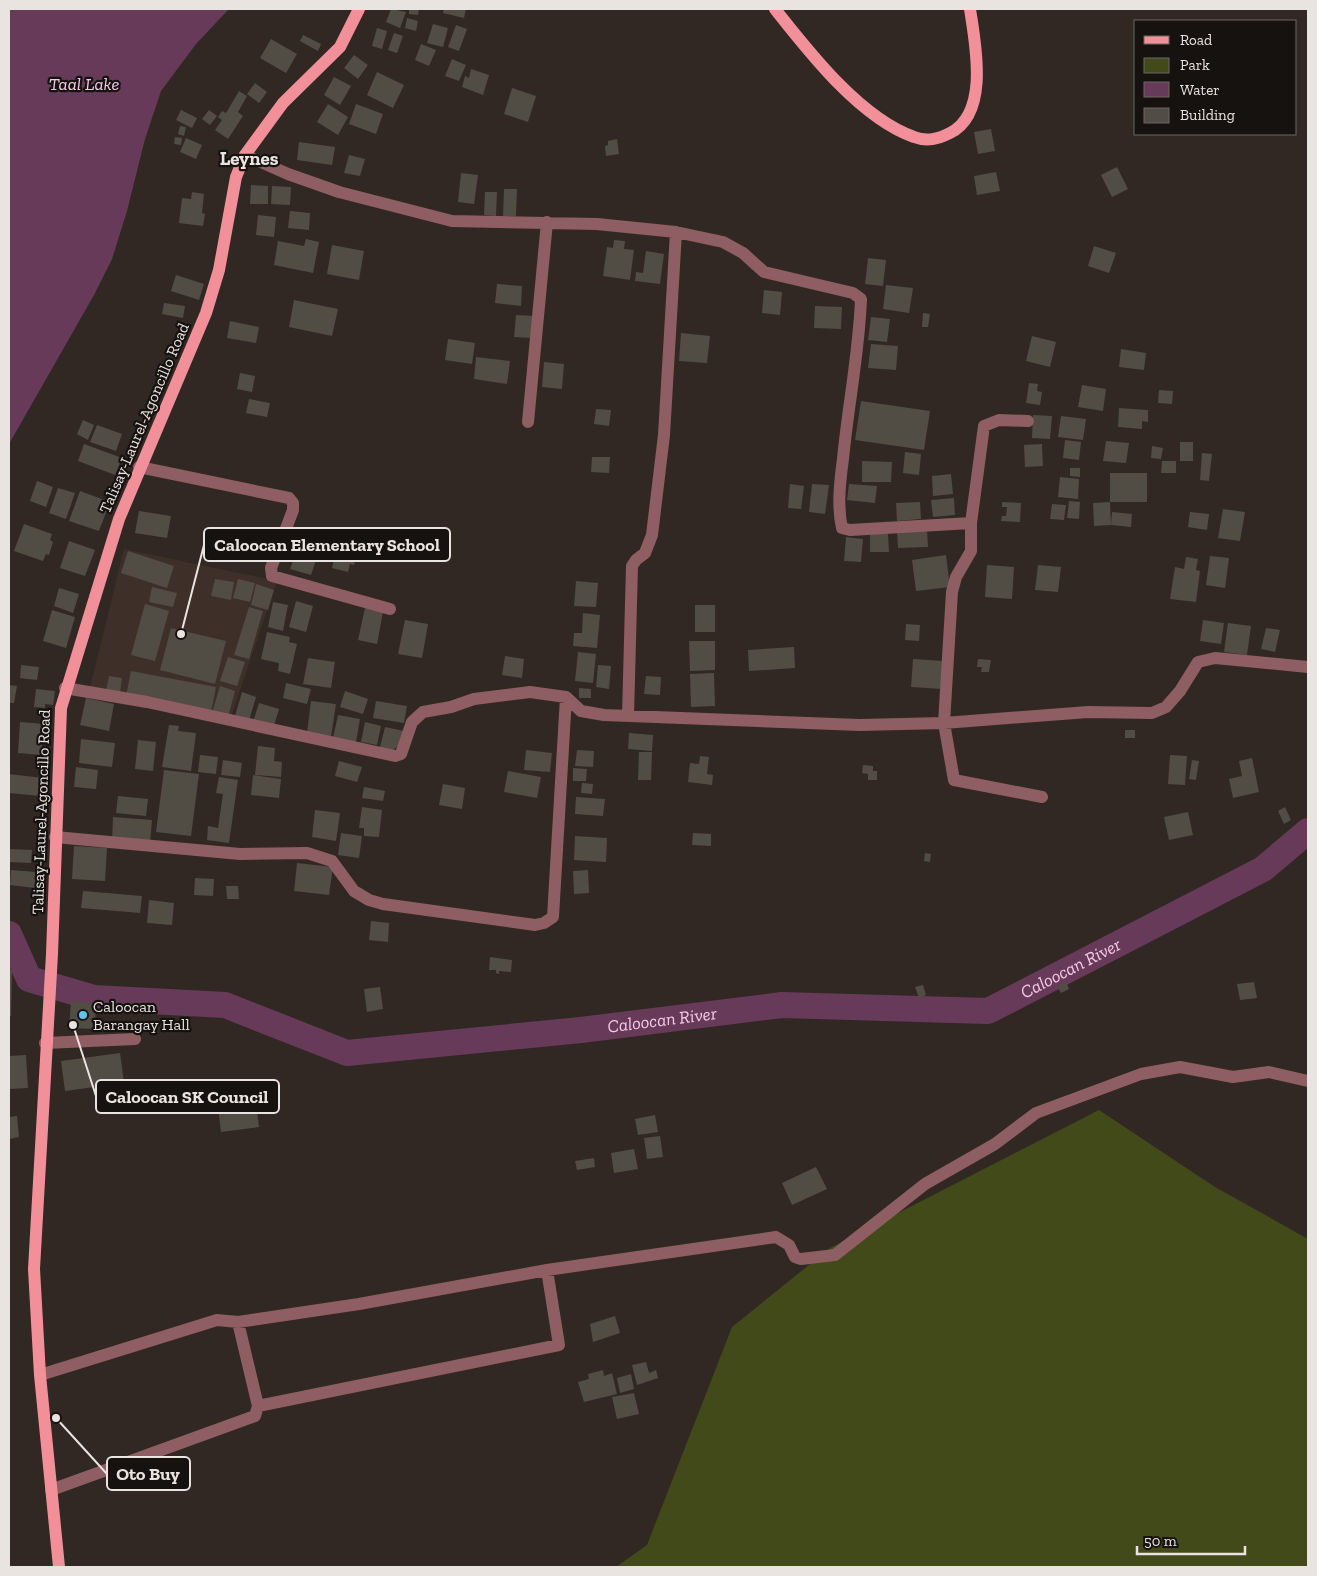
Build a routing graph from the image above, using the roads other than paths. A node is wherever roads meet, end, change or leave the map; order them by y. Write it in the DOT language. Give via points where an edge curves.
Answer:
graph roads {
  1 [pos="359,9"];
  2 [pos="775,9"];
  3 [pos="970,9"];
  4 [pos="245,155"];
  5 [pos="547,222"];
  6 [pos="676,232"];
  7 [pos="1028,420"];
  8 [pos="528,422"];
  9 [pos="139,467"];
  10 [pos="971,523"];
  11 [pos="390,610"];
  12 [pos="1308,666"];
  13 [pos="66,688"];
  14 [pos="566,696"];
  15 [pos="628,716"];
  16 [pos="944,723"];
  17 [pos="1042,798"];
  18 [pos="55,837"];
  19 [pos="135,1039"];
  20 [pos="45,1043"];
  21 [pos="1308,1081"];
  22 [pos="547,1270"];
  23 [pos="238,1322"];
  24 [pos="40,1375"];
  25 [pos="258,1406"];
  26 [pos="51,1490"];
  27 [pos="59,1567"];
  1 -- 4 [label="main road, Talisay-Laurel-Agoncillo Road" via="340,46 283,103"];
  2 -- 3 [label="main road" via="826,70 862,105 914,138 934,140 954,131 970,110 975,97 977,57"];
  4 -- 5 [label="street" via="339,192 452,221"];
  4 -- 9 [label="main road, Talisay-Laurel-Agoncillo Road" via="236,177 206,313"];
  5 -- 6 [label="street"];
  5 -- 8 [label="street"];
  6 -- 10 [label="street" via="723,242 743,253 764,272 853,293 861,299 841,479 842,528"];
  6 -- 15 [label="street" via="664,434 652,534 646,553 632,566"];
  7 -- 10 [label="street" via="1000,420 984,426"];
  9 -- 11 [label="street" via="289,498 293,510 271,568 272,576"];
  9 -- 13 [label="main road, Talisay-Laurel-Agoncillo Road" via="119,519"];
  10 -- 16 [label="street" via="971,551 956,577 952,592"];
  12 -- 16 [label="street" via="1215,658 1198,662 1180,691 1166,706 1152,713 1088,712"];
  13 -- 14 [label="street" via="147,702 395,756 401,754 412,722 423,712 487,696 530,692"];
  13 -- 18 [label="main road, Talisay-Laurel-Agoncillo Road" via="59,724"];
  14 -- 15 [label="street" via="581,711"];
  14 -- 18 [label="street" via="553,917 544,923 506,921 369,900 354,891 332,861 307,853 240,854"];
  15 -- 16 [label="street" via="860,725"];
  16 -- 17 [label="street" via="954,780"];
  18 -- 20 [label="main road, Talisay-Laurel-Agoncillo Road" via="52,954"];
  19 -- 20 [label="street"];
  20 -- 24 [label="main road, Talisay-Laurel-Agoncillo Road" via="34,1269"];
  21 -- 22 [label="street" via="1268,1072 1233,1077 1180,1067 1140,1074 1074,1097 1036,1113 994,1144 925,1184 835,1255 801,1259 795,1257 789,1245 776,1238"];
  22 -- 23 [label="street"];
  22 -- 25 [label="street" via="559,1345"];
  23 -- 24 [label="street" via="217,1320"];
  23 -- 25 [label="street"];
  24 -- 26 [label="main road, Talisay-Laurel-Agoncillo Road"];
  25 -- 26 [label="street" via="255,1416"];
  26 -- 27 [label="main road, Talisay-Laurel-Agoncillo Road"];
}
